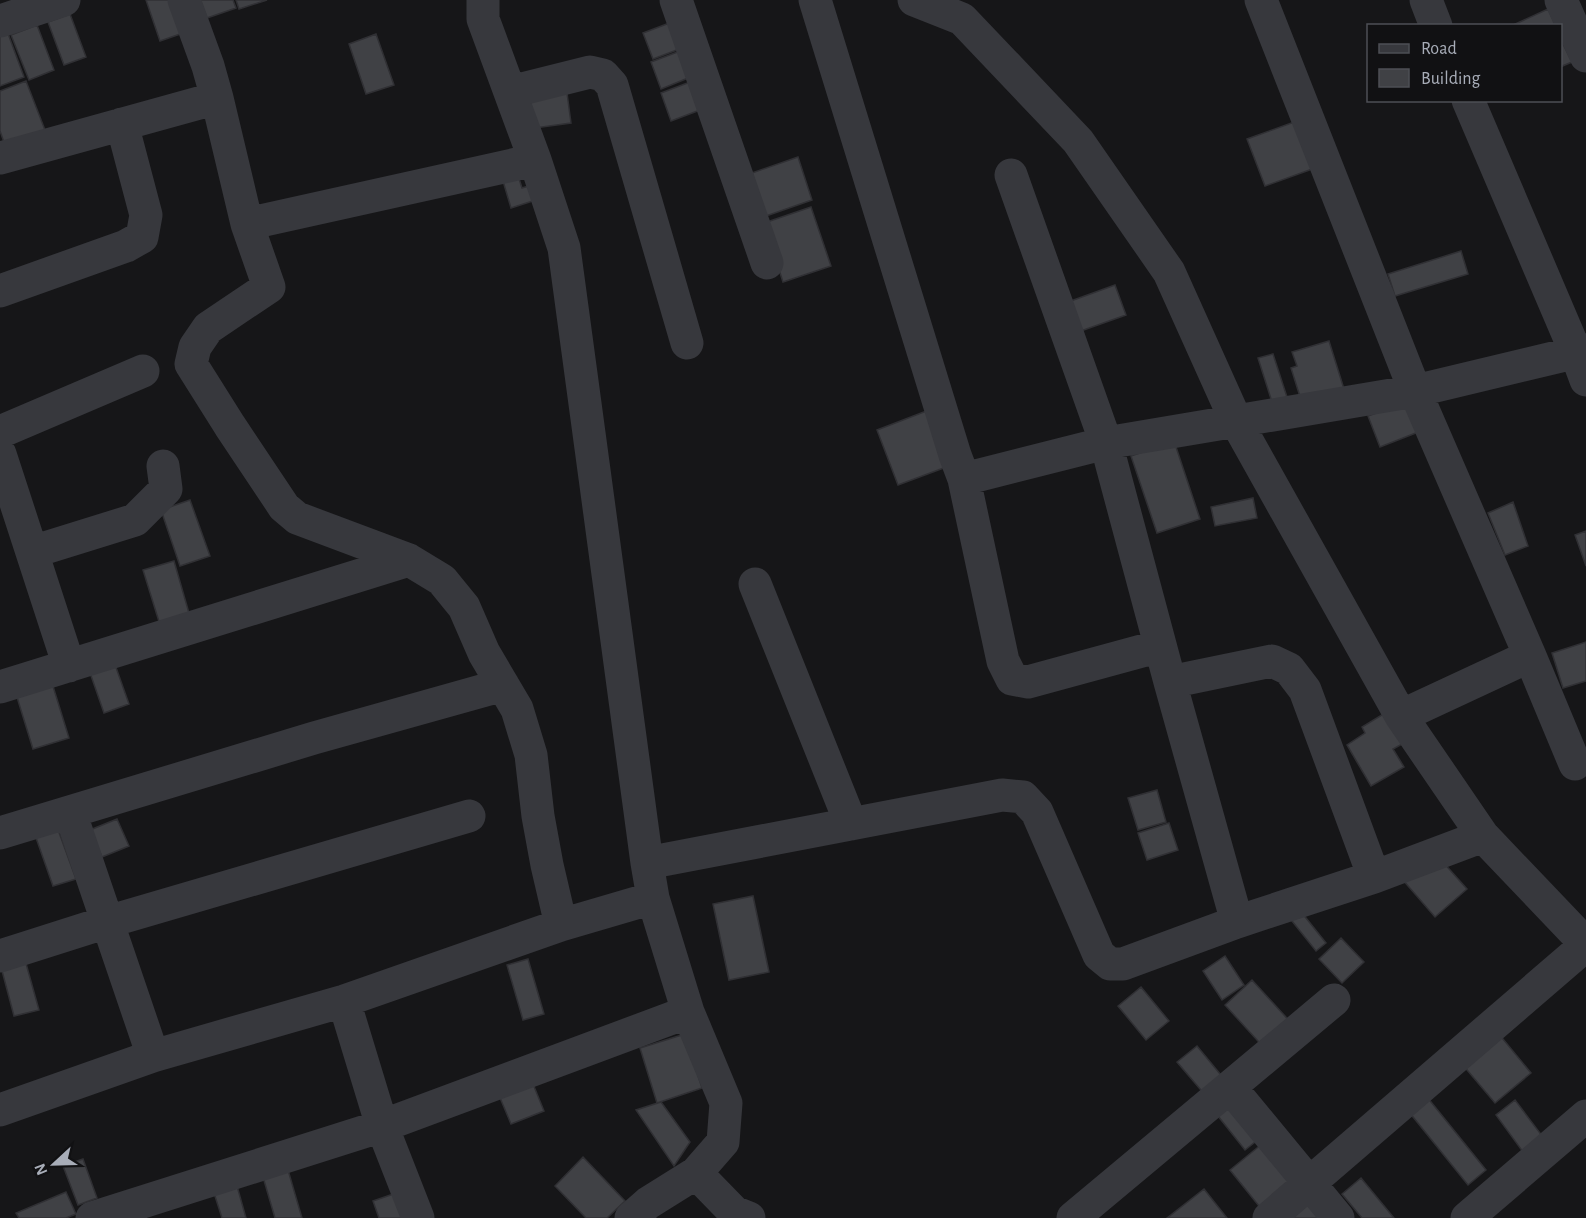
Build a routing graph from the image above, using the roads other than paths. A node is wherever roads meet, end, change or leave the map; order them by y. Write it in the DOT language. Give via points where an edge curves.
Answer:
graph roads {
  1 [pos="64,0"];
  2 [pos="184,0"];
  3 [pos="483,0"];
  4 [pos="676,0"];
  5 [pos="815,0"];
  6 [pos="914,0"];
  7 [pos="1261,0"];
  8 [pos="1426,0"];
  9 [pos="1561,0"];
  10 [pos="960,10"];
  11 [pos="0,21"];
  12 [pos="1435,24"];
  13 [pos="1586,56"];
  14 [pos="510,92"];
  15 [pos="217,98"];
  16 [pos="1469,102"];
  17 [pos="122,124"];
  18 [pos="0,158"];
  19 [pos="535,160"];
  20 [pos="1011,175"];
  21 [pos="247,224"];
  22 [pos="767,263"];
  23 [pos="0,291"];
  24 [pos="687,343"];
  25 [pos="1583,361"];
  26 [pos="143,371"];
  27 [pos="1415,391"];
  28 [pos="1236,420"];
  29 [pos="0,432"];
  30 [pos="1106,443"];
  31 [pos="0,454"];
  32 [pos="163,466"];
  33 [pos="964,479"];
  34 [pos="32,552"];
  35 [pos="408,561"];
  36 [pos="755,584"];
  37 [pos="1160,646"];
  38 [pos="1530,656"];
  39 [pos="69,666"];
  40 [pos="1170,682"];
  41 [pos="504,685"];
  42 [pos="0,687"];
  43 [pos="1401,716"];
  44 [pos="1575,764"];
  45 [pos="70,812"];
  46 [pos="469,816"];
  47 [pos="851,824"];
  48 [pos="0,833"];
  49 [pos="1483,836"];
  50 [pos="647,863"];
  51 [pos="1374,877"];
  52 [pos="653,898"];
  53 [pos="107,922"];
  54 [pos="1237,922"];
  55 [pos="561,925"];
  56 [pos="1586,944"];
  57 [pos="0,956"];
  58 [pos="1334,1000"];
  59 [pos="345,1001"];
  60 [pos="688,1012"];
  61 [pos="153,1056"];
  62 [pos="1230,1087"];
  63 [pos="0,1110"];
  64 [pos="1586,1116"];
  65 [pos="382,1126"];
  66 [pos="696,1173"];
  67 [pos="1310,1183"];
  68 [pos="92,1218"];
  69 [pos="418,1218"];
  70 [pos="631,1218"];
  71 [pos="749,1218"];
  72 [pos="1072,1218"];
  73 [pos="1269,1218"];
  74 [pos="1338,1218"];
  75 [pos="1467,1218"];
  1 -- 11 [label="street"];
  2 -- 15 [label="street"];
  3 -- 14 [label="street" via="483,19"];
  4 -- 22 [label="street"];
  5 -- 33 [label="street"];
  6 -- 10 [label="street"];
  7 -- 27 [label="street"];
  8 -- 12 [label="street"];
  9 -- 13 [label="street"];
  10 -- 28 [label="street" via="1078,141 1169,272"];
  14 -- 19 [label="street"];
  14 -- 24 [label="street" via="590,72 603,75 612,85"];
  15 -- 17 [label="street"];
  15 -- 21 [label="street"];
  16 -- 25 [label="street"];
  17 -- 18 [label="street"];
  17 -- 23 [label="street" via="146,215 142,237"];
  19 -- 21 [label="street"];
  19 -- 50 [label="street" via="564,248"];
  20 -- 30 [label="street"];
  21 -- 35 [label="street" via="269,286 208,328 195,347 191,364 284,507 297,518"];
  25 -- 27 [label="street"];
  26 -- 29 [label="street"];
  27 -- 28 [label="street"];
  27 -- 38 [label="street"];
  28 -- 30 [label="street"];
  28 -- 43 [label="street"];
  30 -- 33 [label="street"];
  30 -- 37 [label="street"];
  31 -- 34 [label="street"];
  32 -- 34 [label="street" via="166,489 135,520"];
  33 -- 37 [label="street" via="1003,661 1012,679 1028,682"];
  34 -- 39 [label="street"];
  35 -- 39 [label="street"];
  35 -- 41 [label="street" via="442,580 464,607 484,653"];
  36 -- 47 [label="street"];
  37 -- 40 [label="street"];
  38 -- 43 [label="street"];
  38 -- 44 [label="street"];
  39 -- 42 [label="street"];
  40 -- 51 [label="street" via="1272,662 1289,669 1305,690"];
  40 -- 54 [label="street"];
  41 -- 45 [label="street"];
  41 -- 55 [label="street" via="517,709 531,754 538,816"];
  43 -- 49 [label="street"];
  45 -- 48 [label="street"];
  45 -- 53 [label="street"];
  46 -- 53 [label="street"];
  47 -- 50 [label="street"];
  47 -- 54 [label="street" via="1002,795 1023,797 1037,812 1099,955 1110,964 1123,964"];
  49 -- 51 [label="street"];
  49 -- 56 [label="street"];
  50 -- 52 [label="street"];
  51 -- 54 [label="street"];
  52 -- 55 [label="street"];
  52 -- 60 [label="street"];
  53 -- 57 [label="street"];
  53 -- 61 [label="street"];
  55 -- 59 [label="street"];
  56 -- 67 [label="street"];
  58 -- 62 [label="street"];
  59 -- 61 [label="street"];
  59 -- 65 [label="street"];
  60 -- 65 [label="street"];
  60 -- 66 [label="street" via="726,1103 723,1142"];
  61 -- 63 [label="street"];
  62 -- 67 [label="street"];
  62 -- 72 [label="street"];
  64 -- 75 [label="street"];
  65 -- 68 [label="street"];
  65 -- 69 [label="street"];
  66 -- 70 [label="street"];
  66 -- 71 [label="street" via="734,1212"];
  67 -- 73 [label="street"];
  67 -- 74 [label="street"];
}
